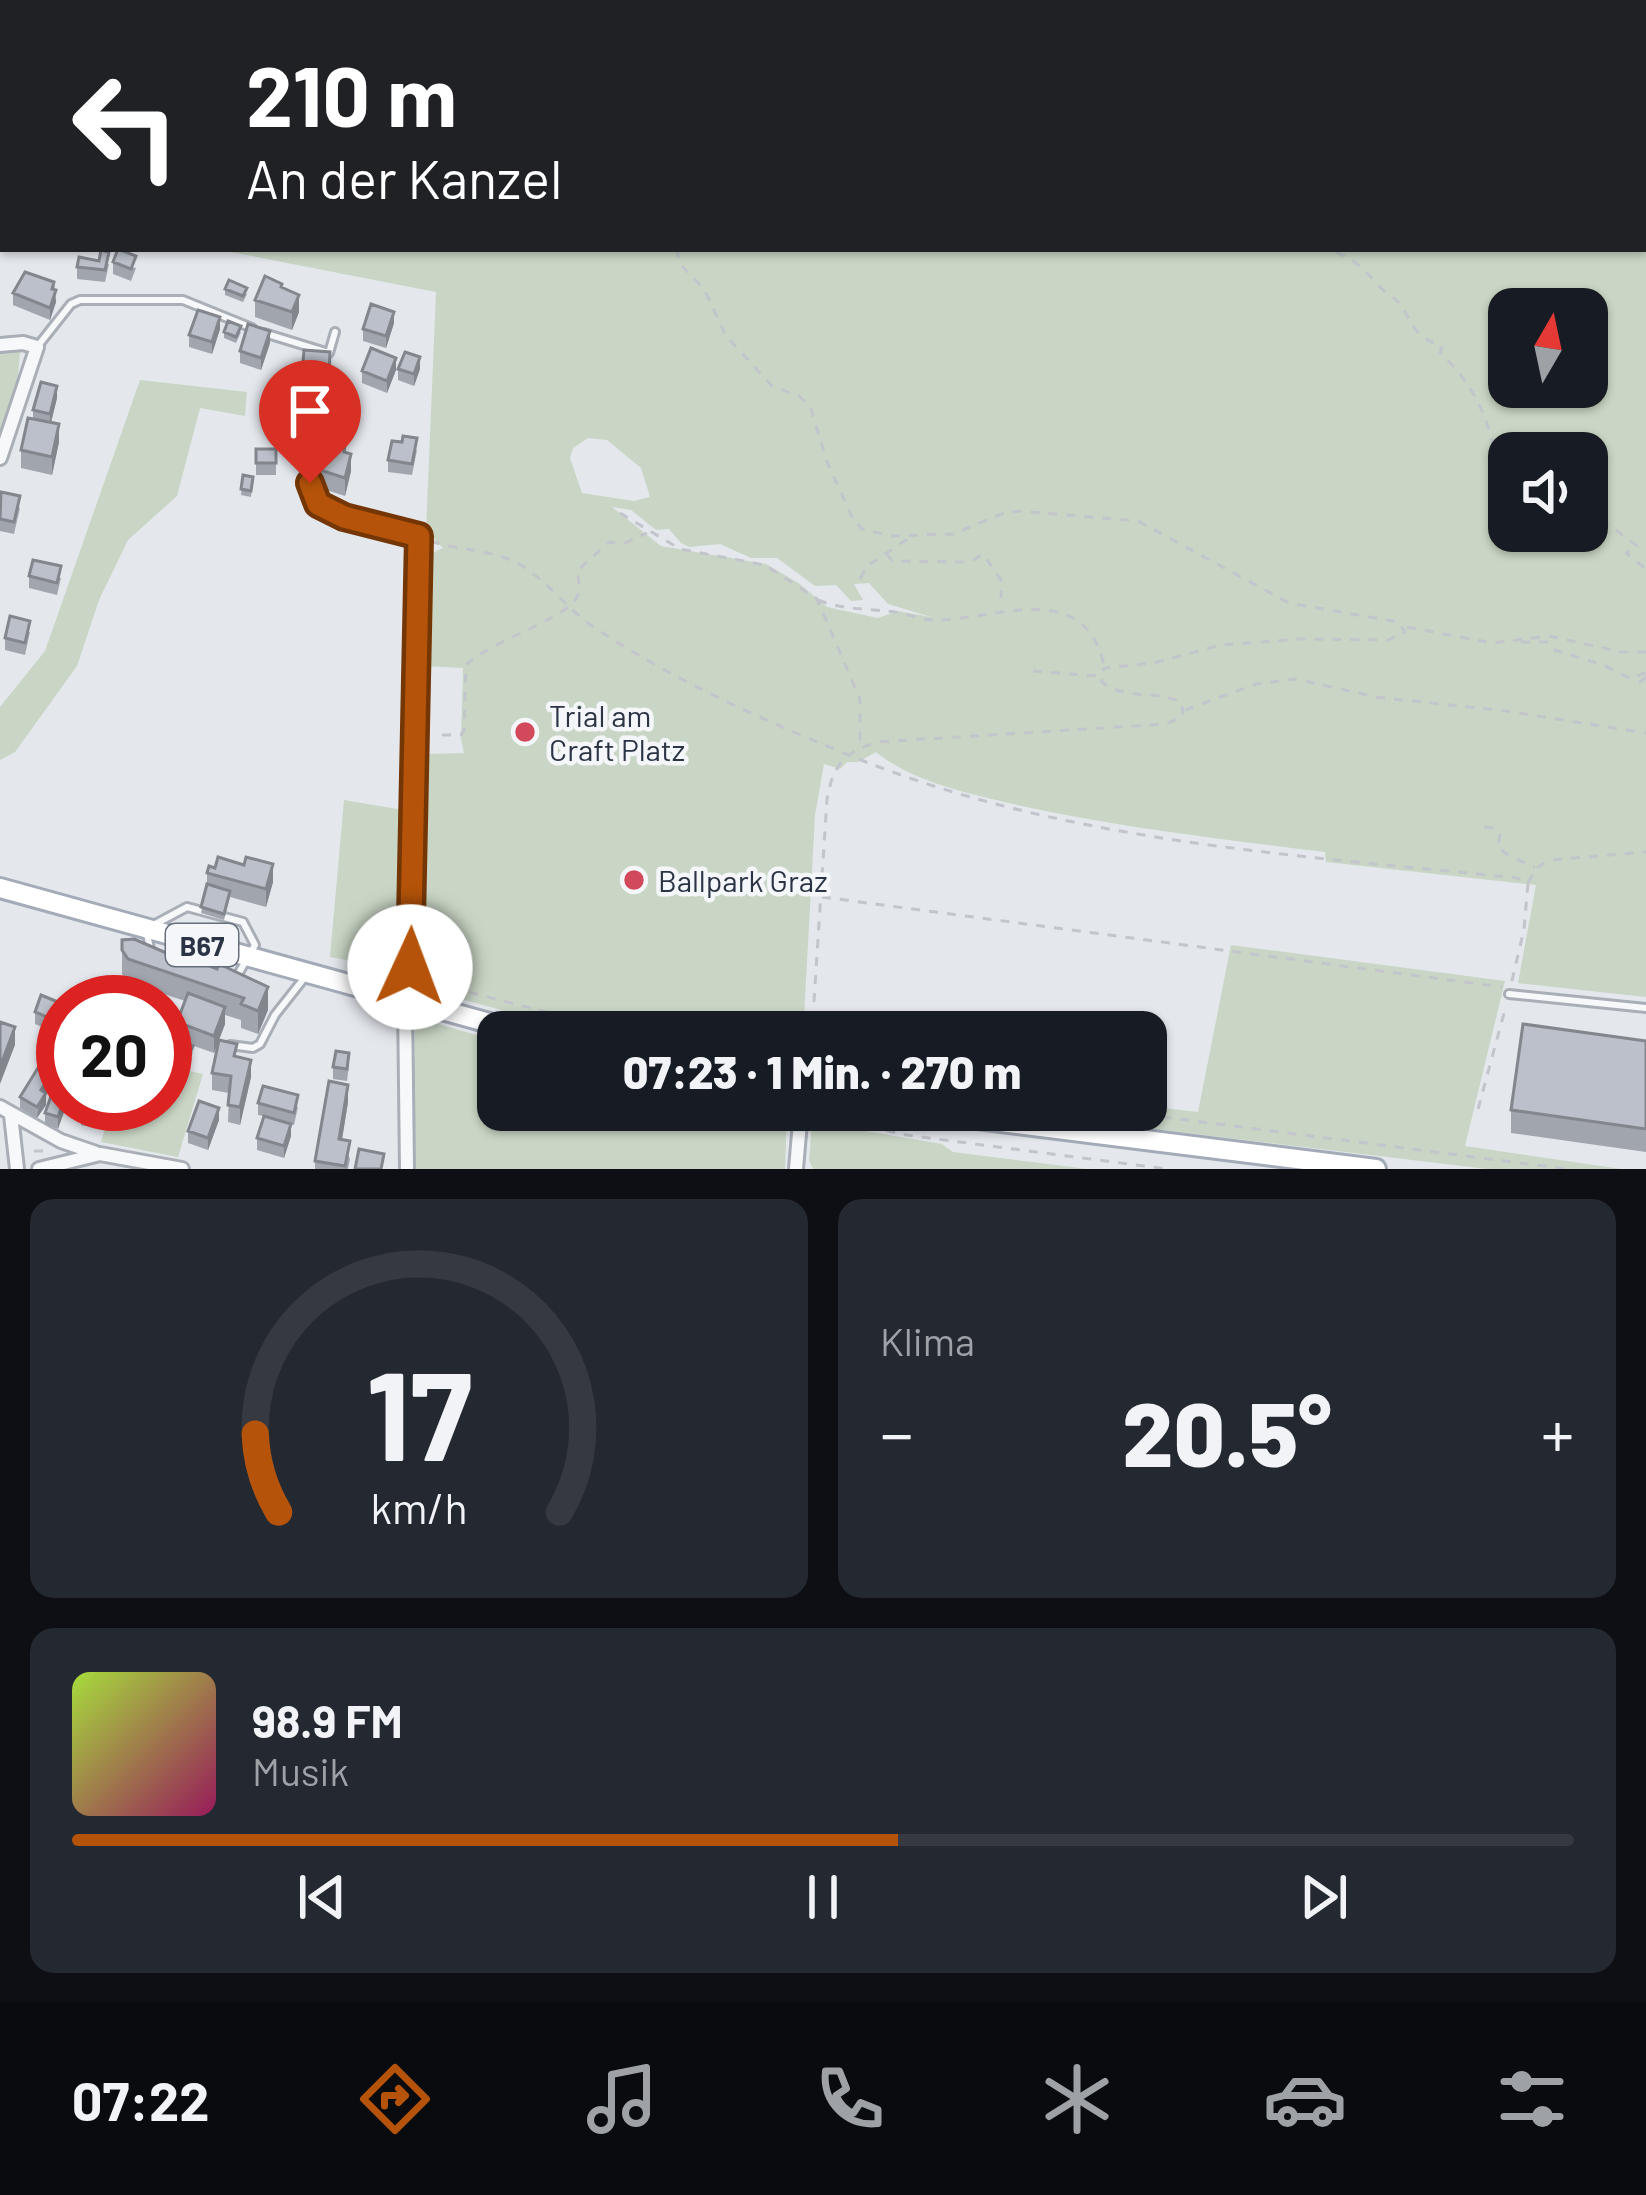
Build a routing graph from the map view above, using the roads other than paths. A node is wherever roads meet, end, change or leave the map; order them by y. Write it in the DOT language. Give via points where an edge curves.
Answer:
graph roads {
  1 [pos="335,332"];
  2 [pos="0,345"];
  3 [pos="37,347"];
  4 [pos="0,458"];
  5 [pos="310,483"];
  6 [pos="0,888"];
  7 [pos="146,929"];
  8 [pos="248,958"];
  9 [pos="308,974"];
  10 [pos="1510,991"];
  11 [pos="405,1000"];
  12 [pos="1646,1008"];
  13 [pos="477,1020"];
  14 [pos="222,1044"];
  15 [pos="5,1111"];
  16 [pos="799,1131"];
  17 [pos="1073,1131"];
  18 [pos="100,1154"];
  19 [pos="17,1169"];
  20 [pos="39,1169"];
  21 [pos="182,1169"];
  22 [pos="407,1169"];
  23 [pos="796,1169"];
  24 [pos="1376,1169"];
  1 -- 3 [label="lane" via="329,353 182,299 80,300"];
  2 -- 3 [label="street"];
  3 -- 4 [label="street"];
  5 -- 11 [label="lane" via="318,504 344,517 419,536"];
  6 -- 7 [label="main road, B67"];
  7 -- 8 [label="main road, B67"];
  7 -- 8 [label="lane" via="152,958 233,983"];
  7 -- 8 [label="lane" via="187,907 243,922 255,945"];
  8 -- 9 [label="main road, B67"];
  9 -- 11 [label="main road, B67"];
  9 -- 14 [label="lane" via="260,1044"];
  10 -- 12 [label="lane"];
  11 -- 13 [label="main road, B67"];
  11 -- 22 [label="street"];
  15 -- 18 [label="street"];
  15 -- 19 [label="street"];
  16 -- 23 [label="street"];
  17 -- 24 [label="main road"];
  18 -- 20 [label="street"];
  18 -- 21 [label="street"];
}
